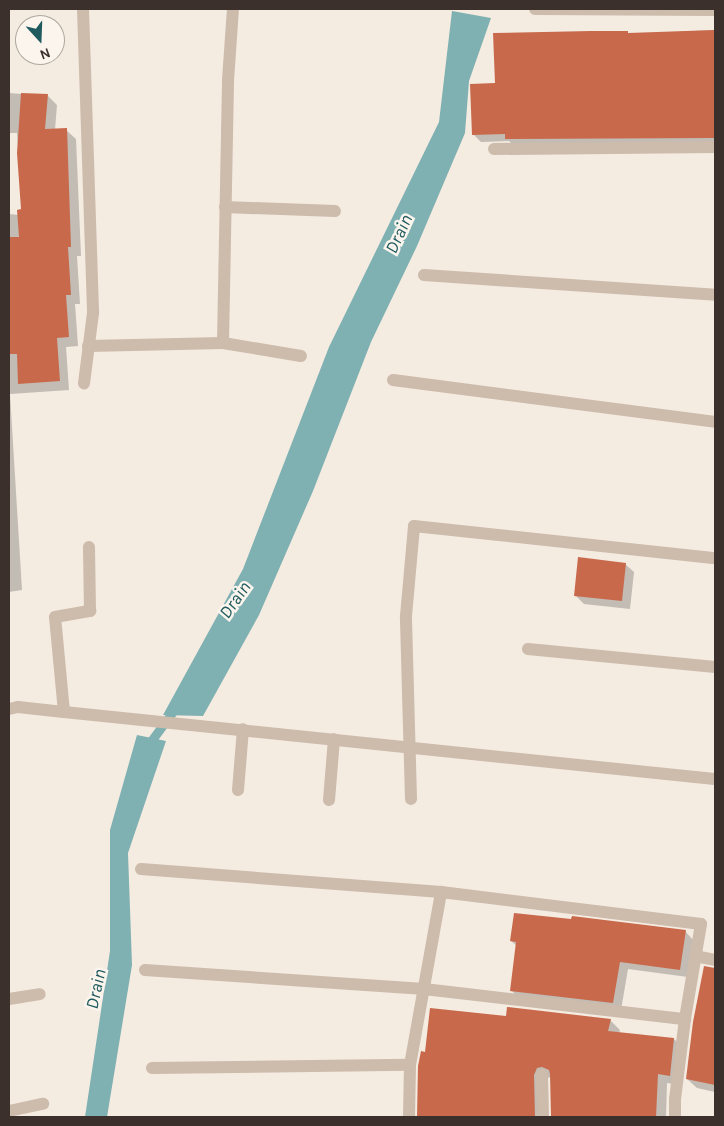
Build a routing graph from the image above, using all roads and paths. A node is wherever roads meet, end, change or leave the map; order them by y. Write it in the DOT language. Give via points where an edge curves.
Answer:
graph roads {
  1 [pos="83,9"];
  2 [pos="233,9"];
  3 [pos="535,9"];
  4 [pos="700,9"];
  5 [pos="715,10"];
  6 [pos="715,147"];
  7 [pos="494,149"];
  8 [pos="225,207"];
  9 [pos="335,211"];
  10 [pos="424,275"];
  11 [pos="715,295"];
  12 [pos="223,343"];
  13 [pos="88,346"];
  14 [pos="301,356"];
  15 [pos="393,380"];
  16 [pos="84,383"];
  17 [pos="715,422"];
  18 [pos="89,547"];
  19 [pos="715,558"];
  20 [pos="528,649"];
  21 [pos="715,668"];
  22 [pos="9,709"];
  23 [pos="64,712"];
  24 [pos="243,729"];
  25 [pos="334,739"];
  26 [pos="408,746"];
  27 [pos="715,779"];
  28 [pos="238,790"];
  29 [pos="411,799"];
  30 [pos="329,800"];
  31 [pos="141,869"];
  32 [pos="441,892"];
  33 [pos="695,956"];
  34 [pos="715,960"];
  35 [pos="145,970"];
  36 [pos="424,989"];
  37 [pos="40,994"];
  38 [pos="9,999"];
  39 [pos="685,1019"];
  40 [pos="410,1065"];
  41 [pos="152,1068"];
  42 [pos="542,1076"];
  43 [pos="43,1104"];
  44 [pos="9,1111"];
  45 [pos="410,1117"];
  46 [pos="543,1117"];
  47 [pos="675,1117"];
  1 -- 13 [label="street" via="93,313"];
  2 -- 8 [label="street"];
  3 -- 4 [label="street"];
  4 -- 5 [label="street"];
  6 -- 7 [label="street"];
  8 -- 9 [label="street"];
  8 -- 12 [label="street"];
  10 -- 11 [label="street"];
  12 -- 13 [label="street"];
  12 -- 14 [label="street"];
  13 -- 16 [label="street"];
  15 -- 17 [label="street"];
  18 -- 23 [label="street" via="90,610 55,617"];
  19 -- 26 [label="street" via="414,526 406,616"];
  20 -- 21 [label="street"];
  22 -- 23 [label="street"];
  23 -- 24 [label="street"];
  24 -- 25 [label="street"];
  24 -- 28 [label="street"];
  25 -- 26 [label="street"];
  25 -- 30 [label="street"];
  26 -- 27 [label="street"];
  26 -- 29 [label="street"];
  31 -- 32 [label="street"];
  32 -- 33 [label="street" via="701,924"];
  32 -- 36 [label="street"];
  33 -- 34 [label="street"];
  33 -- 39 [label="street"];
  35 -- 36 [label="street"];
  36 -- 39 [label="street"];
  36 -- 40 [label="street"];
  37 -- 38 [label="street"];
  39 -- 47 [label="street"];
  40 -- 41 [label="street"];
  40 -- 45 [label="street"];
  42 -- 46 [label="street"];
  43 -- 44 [label="street"];
}
